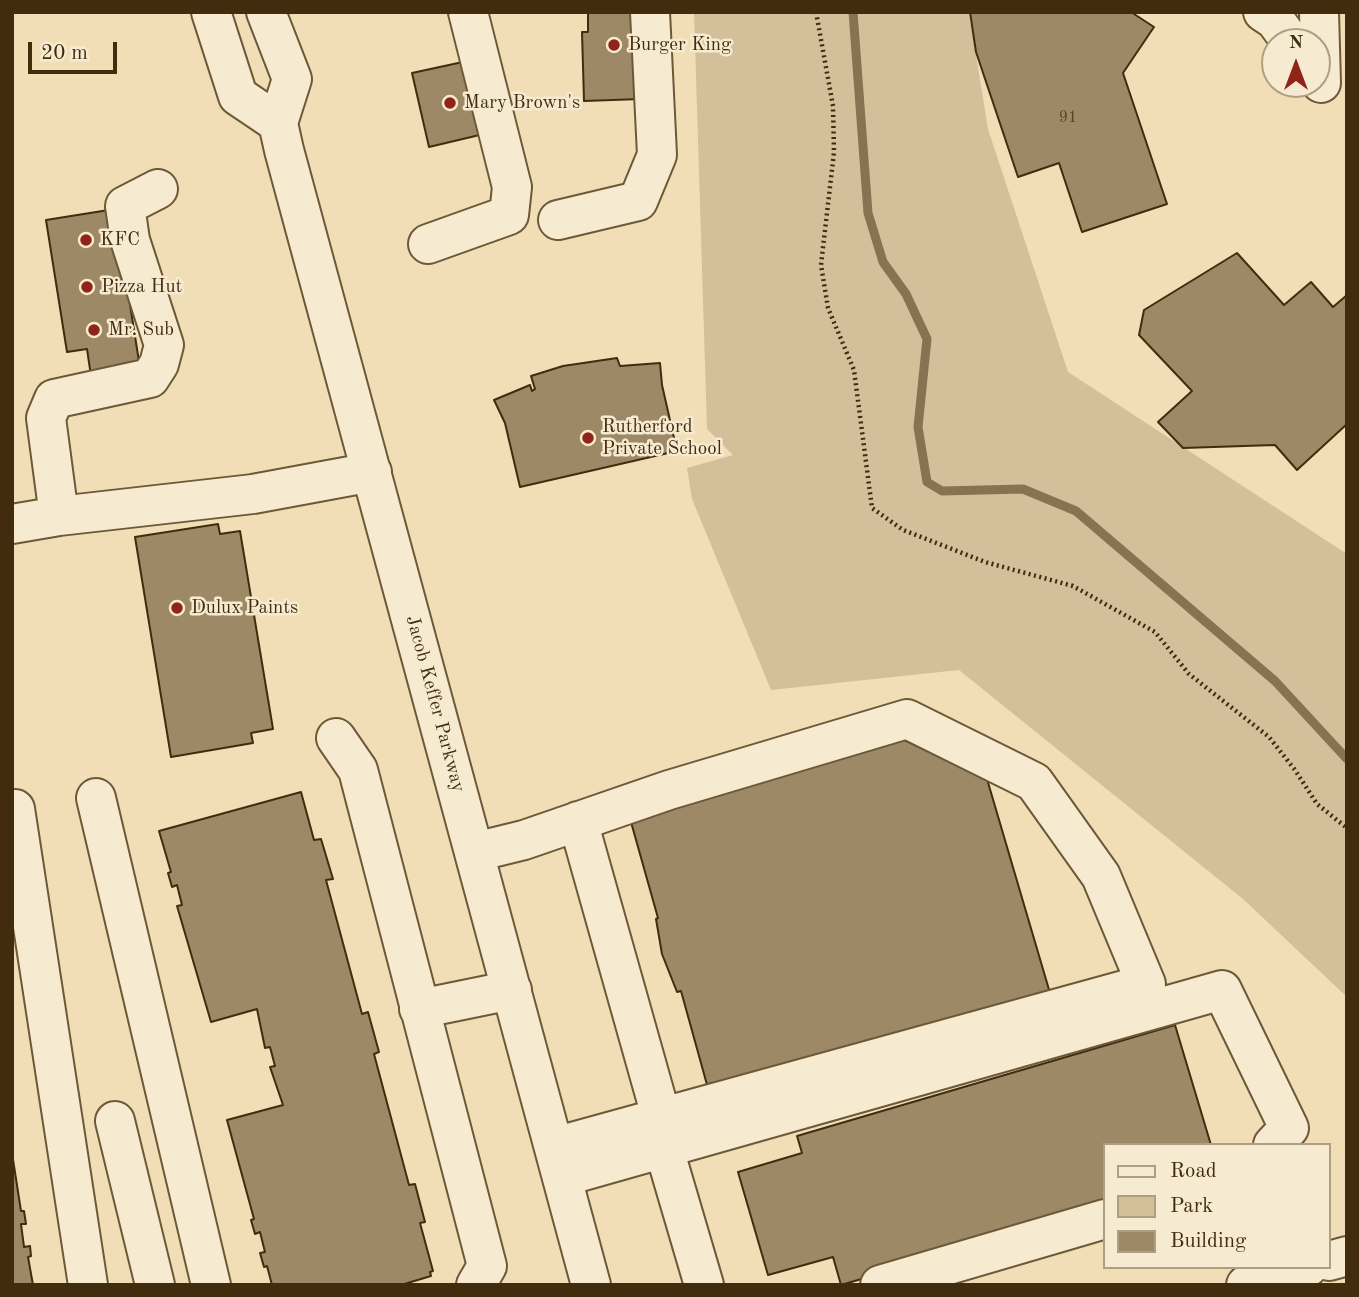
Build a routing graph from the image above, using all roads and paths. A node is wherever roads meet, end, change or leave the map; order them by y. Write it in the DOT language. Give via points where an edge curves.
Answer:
graph roads {
  1 [pos="211,12"];
  2 [pos="266,12"];
  3 [pos="468,12"];
  4 [pos="650,12"];
  5 [pos="816,12"];
  6 [pos="1263,12"];
  7 [pos="1281,28"];
  8 [pos="278,123"];
  9 [pos="158,189"];
  10 [pos="558,220"];
  11 [pos="428,244"];
  12 [pos="372,472"];
  13 [pos="59,516"];
  14 [pos="12,524"];
  15 [pos="336,738"];
  16 [pos="96,798"];
  17 [pos="15,809"];
  18 [pos="578,821"];
  19 [pos="1347,828"];
  20 [pos="475,852"];
  21 [pos="512,990"];
  22 [pos="419,1009"];
  23 [pos="169,1108"];
  24 [pos="115,1121"];
  25 [pos="64,1132"];
  26 [pos="663,1133"];
  27 [pos="1275,1143"];
  28 [pos="558,1162"];
  29 [pos="1104,1219"];
  30 [pos="1301,1269"];
  31 [pos="88,1285"];
  32 [pos="155,1285"];
  33 [pos="211,1285"];
  34 [pos="476,1285"];
  35 [pos="591,1285"];
  36 [pos="704,1285"];
  37 [pos="880,1285"];
  38 [pos="1246,1285"];
  1 -- 8 [label="street" via="238,96"];
  2 -- 8 [label="street" via="292,79"];
  3 -- 11 [label="street" via="512,187 509,215"];
  4 -- 10 [label="street" via="657,155 638,201"];
  5 -- 19 [label="path" via="834,152 822,283 854,370 872,508 903,530 985,562 1073,586 1155,632 1189,674 1269,737 1317,804"];
  6 -- 7 [label="street"];
  8 -- 12 [label="street, Jacob Keffer Parkway"];
  9 -- 13 [label="street" via="125,206 130,240 164,345 159,364 150,377 54,399 46,418"];
  12 -- 13 [label="street" via="253,494"];
  12 -- 20 [label="street, Jacob Keffer Parkway"];
  13 -- 14 [label="street"];
  15 -- 22 [label="street" via="358,770"];
  16 -- 23 [label="street"];
  17 -- 25 [label="street"];
  18 -- 20 [label="street"];
  18 -- 26 [label="street"];
  18 -- 26 [label="street" via="907,719 1034,782 1101,876 1146,984"];
  20 -- 21 [label="street, Jacob Keffer Parkway"];
  21 -- 22 [label="street"];
  21 -- 28 [label="street, Jacob Keffer Parkway"];
  22 -- 34 [label="street" via="487,1266"];
  23 -- 24 [label="street"];
  23 -- 33 [label="street"];
  24 -- 25 [label="street"];
  24 -- 32 [label="street"];
  25 -- 31 [label="street"];
  26 -- 27 [label="street" via="1222,990 1289,1128"];
  26 -- 28 [label="street"];
  26 -- 36 [label="street"];
  28 -- 35 [label="street, Jacob Keffer Parkway"];
  29 -- 37 [label="street"];
  30 -- 38 [label="street"];
}
